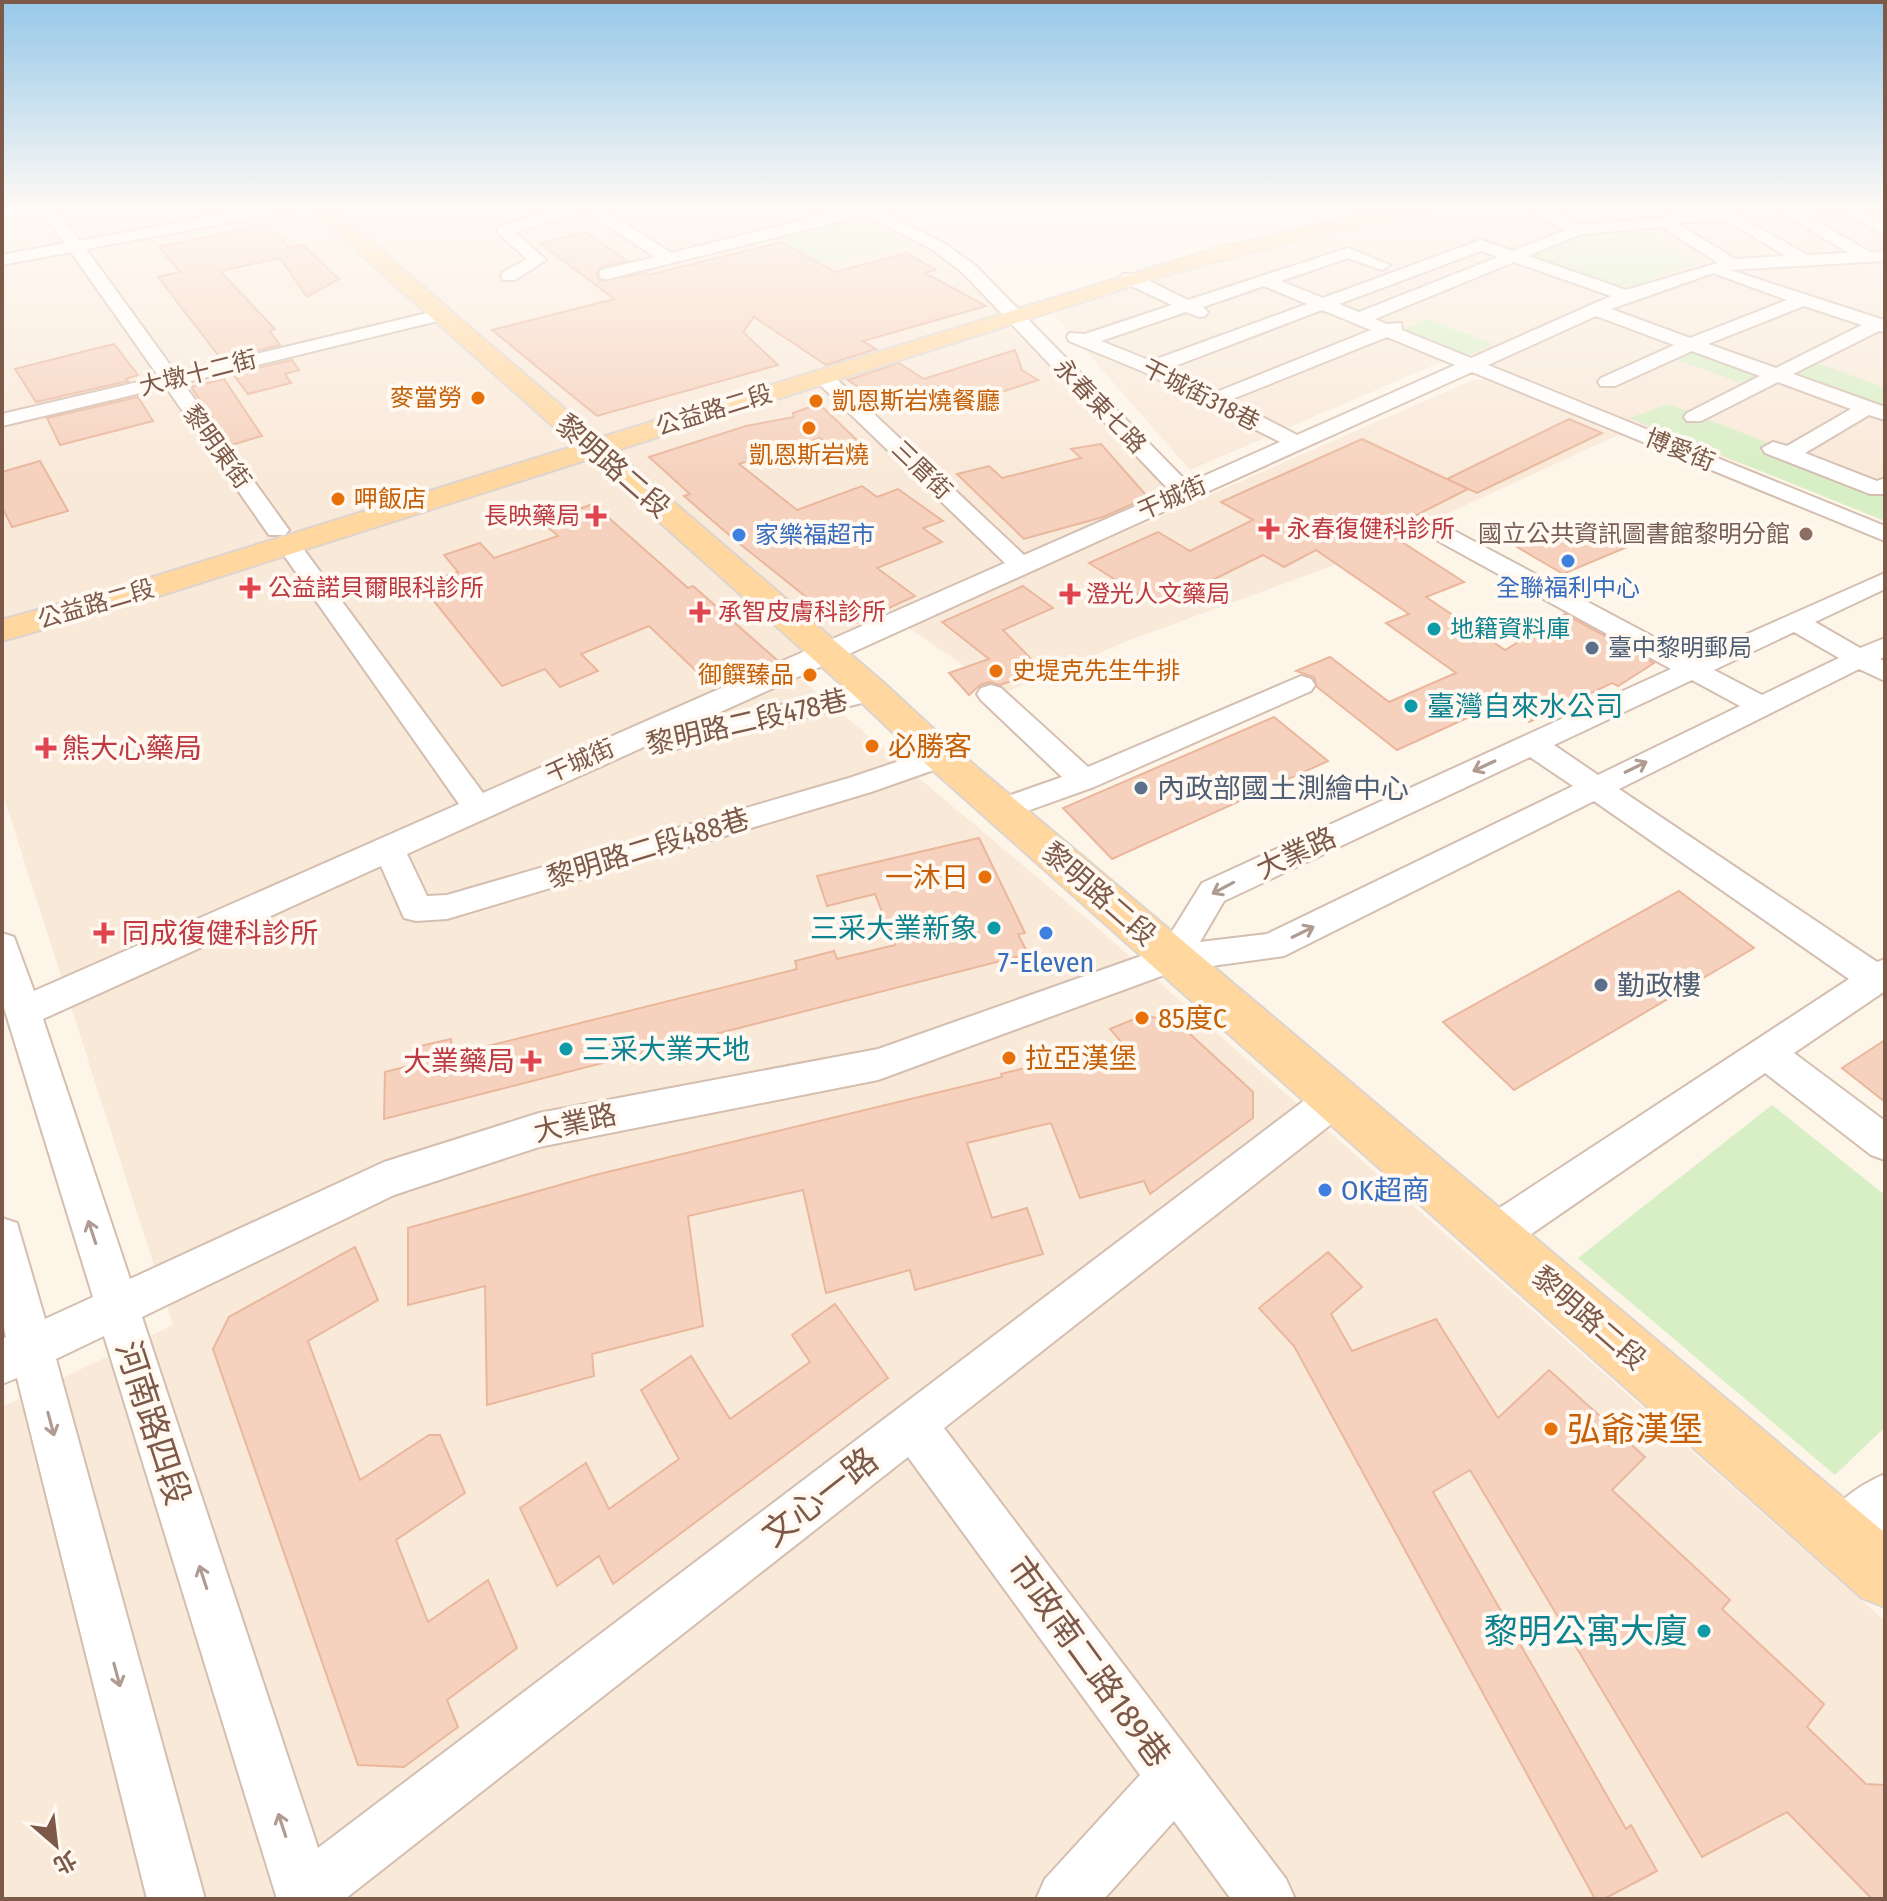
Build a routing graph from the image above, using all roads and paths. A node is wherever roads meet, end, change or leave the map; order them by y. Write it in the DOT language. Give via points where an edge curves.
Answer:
graph roads {
  1 [pos="111,296"];
  2 [pos="418,296"];
  3 [pos="994,296"];
  4 [pos="1060,296"];
  5 [pos="1069,296"];
  6 [pos="1165,296"];
  7 [pos="1220,296"];
  8 [pos="1301,296"];
  9 [pos="1346,296"];
  10 [pos="1416,296"];
  11 [pos="1626,296"];
  12 [pos="1790,296"];
  13 [pos="1803,300"];
  14 [pos="1321,305"];
  15 [pos="1188,307"];
  16 [pos="1596,310"];
  17 [pos="1010,313"];
  18 [pos="440,315"];
  19 [pos="1356,320"];
  20 [pos="1414,320"];
  21 [pos="1881,326"];
  22 [pos="1384,332"];
  23 [pos="1243,334"];
  24 [pos="1085,340"];
  25 [pos="1691,344"];
  26 [pos="1475,365"];
  27 [pos="1151,368"];
  28 [pos="1778,375"];
  29 [pos="822,376"];
  30 [pos="169,380"];
  31 [pos="1608,382"];
  32 [pos="1213,400"];
  33 [pos="1876,411"];
  34 [pos="1694,417"];
  35 [pos="2,420"];
  36 [pos="585,442"];
  37 [pos="1297,443"];
  38 [pos="1885,485"];
  39 [pos="1184,492"];
  40 [pos="1439,532"];
  41 [pos="1885,534"];
  42 [pos="282,537"];
  43 [pos="1021,565"];
  44 [pos="1885,580"];
  45 [pos="2,612"];
  46 [pos="1795,622"];
  47 [pos="2,631"];
  48 [pos="826,652"];
  49 [pos="1876,659"];
  50 [pos="1695,669"];
  51 [pos="1301,685"];
  52 [pos="872,692"];
  53 [pos="991,694"];
  54 [pos="1761,706"];
  55 [pos="1532,744"];
  56 [pos="941,757"];
  57 [pos="575,764"];
  58 [pos="1084,780"];
  59 [pos="1595,787"];
  60 [pos="477,807"];
  61 [pos="1002,809"];
  62 [pos="389,848"];
  63 [pos="2,946"];
  64 [pos="1173,958"];
  65 [pos="1881,976"];
  66 [pos="23,1012"];
  67 [pos="1766,1053"];
  68 [pos="1335,1099"];
  69 [pos="1885,1143"];
  70 [pos="1493,1236"];
  71 [pos="2,1237"];
  72 [pos="116,1306"];
  73 [pos="17,1355"];
  74 [pos="913,1425"];
  75 [pos="1885,1498"];
  76 [pos="1840,1536"];
  77 [pos="1885,1575"];
  78 [pos="1175,1778"];
  79 [pos="305,1896"];
  80 [pos="176,1899"];
  81 [pos="1065,1899"];
  82 [pos="1266,1899"];
  1 -- 30 [label="street, 黎明東街"];
  2 -- 18 [label="main road, 黎明路二段"];
  3 -- 17 [label="street, 永春東七路"];
  4 -- 17 [label="main road, 公益路二段"];
  5 -- 17 [label="main road, 公益路二段"];
  6 -- 15 [label="street"];
  7 -- 15 [label="street"];
  8 -- 14 [label="street, 博愛街"];
  9 -- 14 [label="street"];
  10 -- 19 [label="street"];
  11 -- 16 [label="street, 干城街"];
  12 -- 13 [label="street"];
  13 -- 21 [label="street"];
  13 -- 25 [label="street"];
  14 -- 19 [label="street, 博愛街"];
  14 -- 23 [label="street"];
  15 -- 23 [label="street"];
  15 -- 24 [label="street"];
  16 -- 25 [label="street"];
  16 -- 26 [label="street, 干城街"];
  17 -- 24 [label="street, 干城街318巷"];
  17 -- 29 [label="main road, 公益路二段"];
  17 -- 36 [label="main road, 公益路二段"];
  17 -- 39 [label="street, 永春東七路"];
  18 -- 30 [label="street, 大墩十二街"];
  18 -- 36 [label="main road, 黎明路二段"];
  19 -- 22 [label="street, 博愛街"];
  20 -- 22 [label="street"];
  21 -- 28 [label="street"];
  22 -- 26 [label="street, 博愛街"];
  22 -- 32 [label="street"];
  23 -- 27 [label="street"];
  24 -- 27 [label="street, 干城街318巷"];
  25 -- 28 [label="street"];
  25 -- 31 [label="street"];
  26 -- 37 [label="street, 干城街"];
  26 -- 41 [label="street, 博愛街"];
  27 -- 32 [label="street, 干城街318巷"];
  28 -- 33 [label="street"];
  28 -- 34 [label="street"];
  29 -- 36 [label="main road, 公益路二段"];
  29 -- 43 [label="street, 三厝街"];
  30 -- 35 [label="street, 大墩十二街"];
  30 -- 42 [label="street, 黎明東街"];
  32 -- 37 [label="street, 干城街318巷"];
  33 -- 38 [label="street" via="1780,451 1878,489"];
  36 -- 42 [label="main road, 公益路二段"];
  36 -- 48 [label="main road, 黎明路二段"];
  37 -- 39 [label="street, 干城街"];
  39 -- 43 [label="street, 干城街"];
  40 -- 50 [label="street"];
  42 -- 45 [label="main road, 公益路二段"];
  42 -- 47 [label="main road, 公益路二段"];
  42 -- 60 [label="street, 黎明東街"];
  43 -- 48 [label="street, 干城街"];
  44 -- 46 [label="street, 大業路"];
  46 -- 49 [label="street"];
  46 -- 50 [label="street, 大業路"];
  48 -- 52 [label="main road, 黎明路二段"];
  48 -- 57 [label="street, 干城街"];
  49 -- 54 [label="street, 大業路"];
  50 -- 54 [label="street"];
  50 -- 55 [label="street, 大業路"];
  51 -- 58 [label="street"];
  52 -- 56 [label="main road, 黎明路二段"];
  52 -- 57 [label="street, 黎明路二段478巷"];
  53 -- 58 [label="street"];
  59 -- 54 [label="street, 大業路, one-way"];
  55 -- 59 [label="street"];
  55 -- 64 [label="street, 大業路, one-way" via="1213,892"];
  56 -- 61 [label="main road, 黎明路二段"];
  56 -- 62 [label="street, 黎明路二段488巷" via="447,907 416,909"];
  57 -- 60 [label="street, 干城街"];
  58 -- 61 [label="street"];
  64 -- 59 [label="street, 大業路, one-way" via="1272,947"];
  59 -- 65 [label="street"];
  60 -- 62 [label="street, 干城街"];
  61 -- 64 [label="main road, 黎明路二段"];
  62 -- 66 [label="street, 干城街"];
  63 -- 66 [label="street, 河南路四段"];
  64 -- 68 [label="main road, 黎明路二段"];
  64 -- 72 [label="street, 大業路" via="878,1064 539,1130 384,1180"];
  65 -- 67 [label="street"];
  72 -- 66 [label="street, 河南路四段, one-way"];
  67 -- 69 [label="street"];
  67 -- 70 [label="street"];
  68 -- 70 [label="main road, 黎明路二段"];
  68 -- 74 [label="street, 文心一路"];
  70 -- 76 [label="main road, 黎明路二段"];
  71 -- 73 [label="street"];
  72 -- 73 [label="street, 大業路"];
  79 -- 72 [label="street, 河南路四段, one-way"];
  73 -- 80 [label="street, one-way"];
  74 -- 78 [label="street, 市政南二路189巷"];
  74 -- 79 [label="street, 文心一路"];
  75 -- 76 [label="street"];
  76 -- 77 [label="main road, 黎明路二段"];
  78 -- 81 [label="street"];
  78 -- 82 [label="street, 市政南二路189巷"];
}
